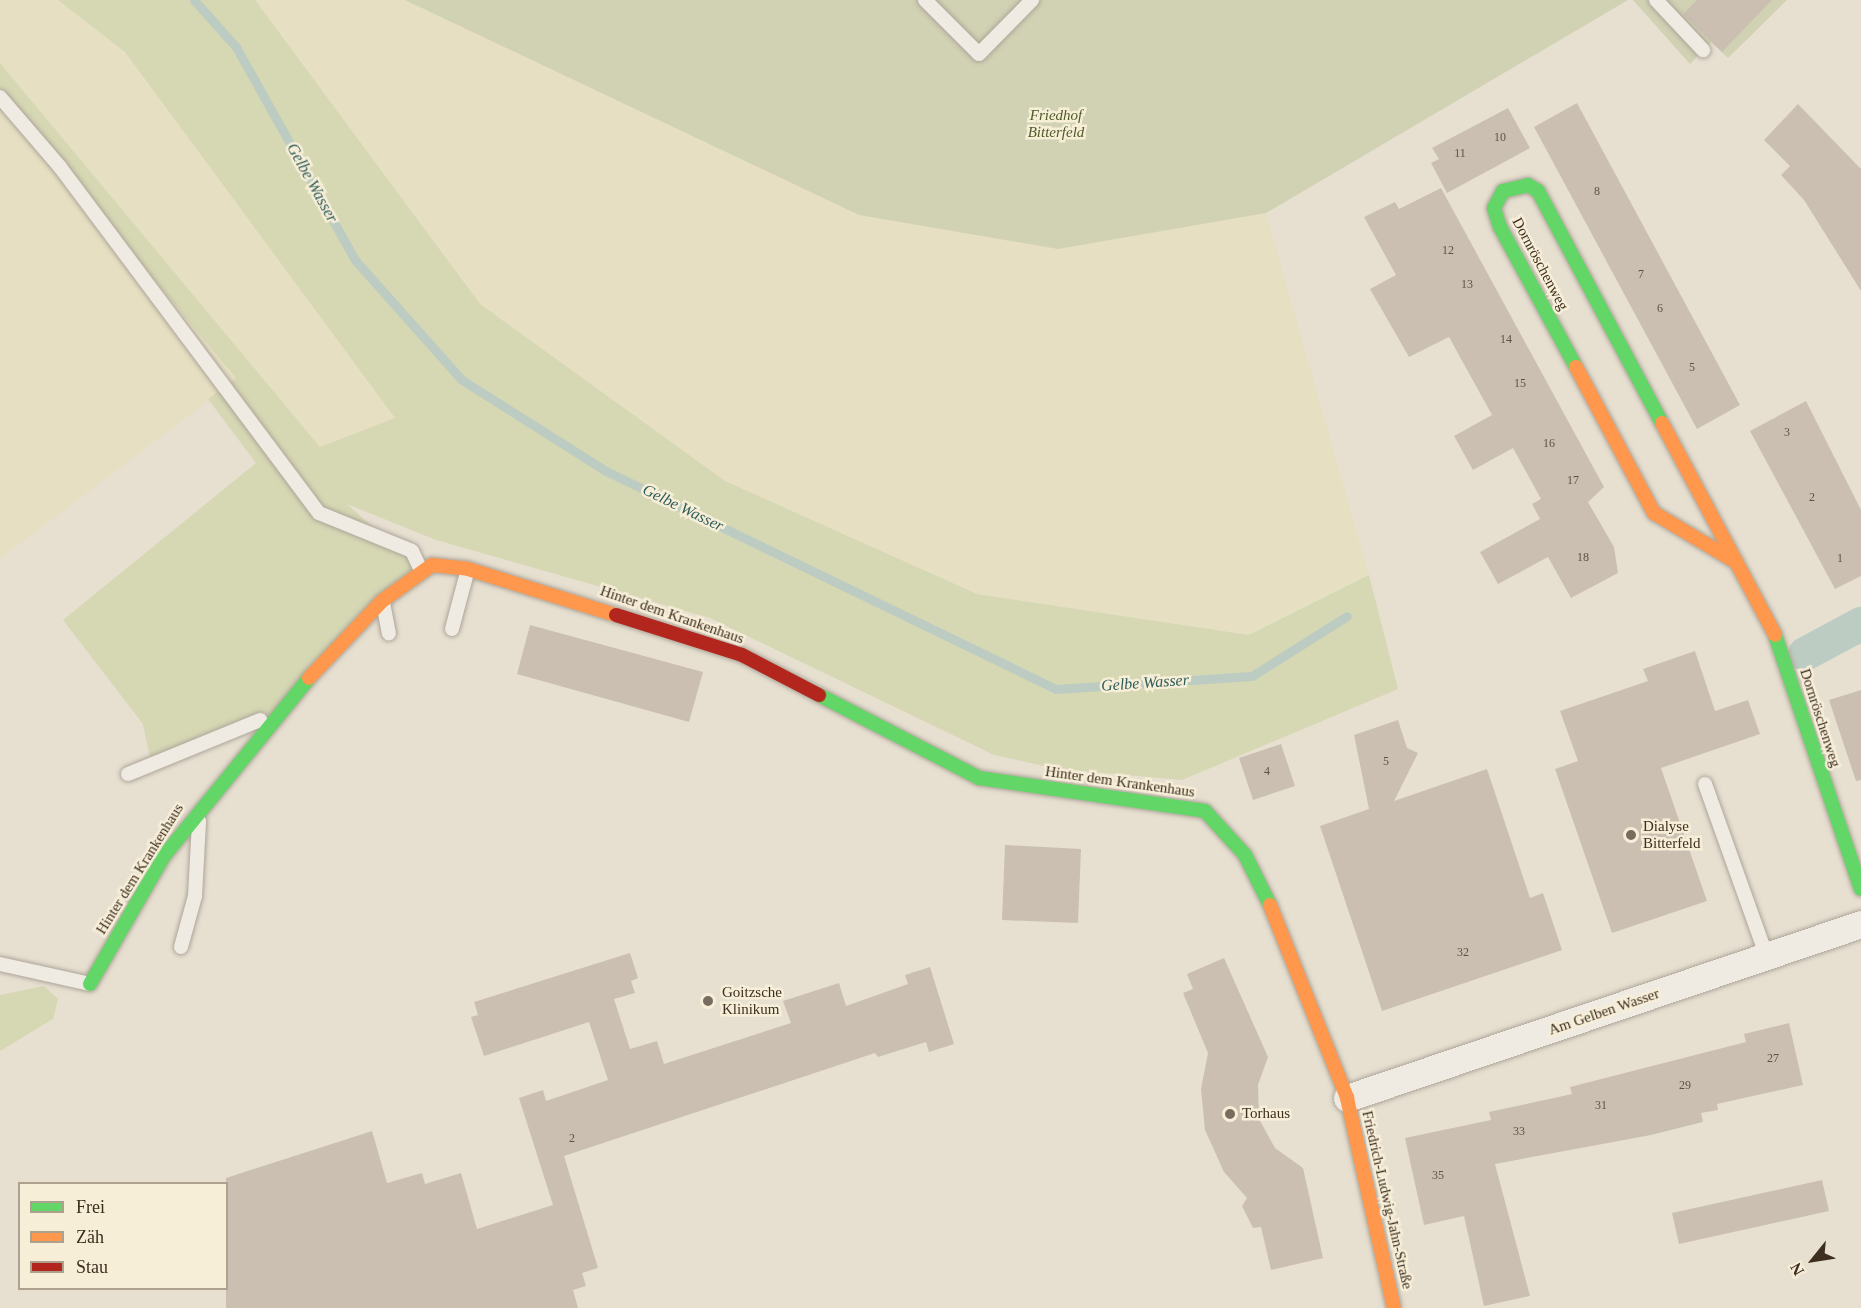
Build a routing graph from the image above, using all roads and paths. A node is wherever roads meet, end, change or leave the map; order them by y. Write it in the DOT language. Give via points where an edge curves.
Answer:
graph roads {
  1 [pos="925,0"];
  2 [pos="1032,0"];
  3 [pos="1656,0"];
  4 [pos="1703,50"];
  5 [pos="0,97"];
  6 [pos="1736,562"];
  7 [pos="468,568"];
  8 [pos="421,570"];
  9 [pos="382,601"];
  10 [pos="452,629"];
  11 [pos="389,633"];
  12 [pos="275,714"];
  13 [pos="128,774"];
  14 [pos="1705,784"];
  15 [pos="200,804"];
  16 [pos="1861,889"];
  17 [pos="1861,924"];
  18 [pos="181,947"];
  19 [pos="1767,957"];
  20 [pos="0,964"];
  21 [pos="90,984"];
  22 [pos="1347,1098"];
  23 [pos="1394,1308"];
  1 -- 2 [label="lane" via="979,54"];
  3 -- 4 [label="lane"];
  5 -- 8 [label="lane" via="60,167 318,513 412,551"];
  6 -- 6 [label="street, Dornröschenweg" via="1538,191 1528,185 1503,191 1494,208 1500,227 1654,513"];
  6 -- 16 [label="street, Dornröschenweg" via="1774,633"];
  7 -- 8 [label="street, Hinter dem Krankenhaus" via="432,565"];
  7 -- 10 [label="lane"];
  7 -- 22 [label="street, Hinter dem Krankenhaus" via="742,655 979,778 1206,811 1245,855 1269,902"];
  8 -- 9 [label="street, Hinter dem Krankenhaus"];
  9 -- 11 [label="lane"];
  9 -- 12 [label="street, Hinter dem Krankenhaus"];
  12 -- 13 [label="lane"];
  12 -- 15 [label="street, Hinter dem Krankenhaus"];
  14 -- 19 [label="lane"];
  15 -- 18 [label="lane" via="195,896"];
  15 -- 21 [label="street, Hinter dem Krankenhaus"];
  17 -- 19 [label="street, Am Gelben Wasser"];
  19 -- 22 [label="street, Am Gelben Wasser"];
  20 -- 21 [label="lane"];
  22 -- 23 [label="street, Friedrich-Ludwig-Jahn-Straße"];
}
